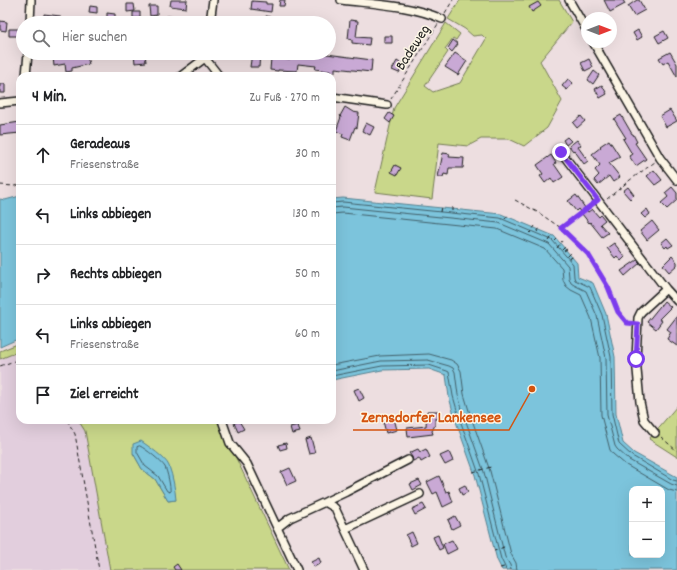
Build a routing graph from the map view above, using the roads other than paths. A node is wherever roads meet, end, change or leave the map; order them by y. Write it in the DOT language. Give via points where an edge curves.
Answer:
graph roads {
  1 [pos="31,0"];
  2 [pos="213,0"];
  3 [pos="341,0"];
  4 [pos="569,0"];
  5 [pos="30,16"];
  6 [pos="211,16"];
  7 [pos="442,19"];
  8 [pos="581,21"];
  9 [pos="596,48"];
  10 [pos="27,60"];
  11 [pos="201,60"];
  12 [pos="209,60"];
  13 [pos="26,72"];
  14 [pos="186,72"];
  15 [pos="216,72"];
  16 [pos="336,99"];
  17 [pos="16,101"];
  18 [pos="0,102"];
  19 [pos="387,105"];
  20 [pos="561,152"];
  21 [pos="677,180"];
  22 [pos="666,289"];
  23 [pos="677,301"];
  24 [pos="223,424"];
  25 [pos="655,433"];
  26 [pos="408,460"];
  27 [pos="420,494"];
  28 [pos="325,502"];
  29 [pos="277,528"];
  30 [pos="345,529"];
  31 [pos="297,570"];
  32 [pos="364,570"];
  1 -- 5 [label="street"];
  2 -- 6 [label="street"];
  3 -- 7 [label="street" via="404,7"];
  4 -- 8 [label="street"];
  9 -- 21 [label="street" via="660,158"];
  10 -- 13 [label="street"];
  11 -- 14 [label="street"];
  12 -- 15 [label="street"];
  16 -- 19 [label="street"];
  17 -- 18 [label="street"];
  20 -- 22 [label="street"];
  22 -- 23 [label="street"];
  22 -- 25 [label="street" via="641,312 638,318 636,359 640,402 644,420"];
  24 -- 29 [label="street" via="230,443 247,464"];
  26 -- 28 [label="street"];
  27 -- 30 [label="street"];
  28 -- 29 [label="street" via="290,518"];
  28 -- 30 [label="street" via="334,508"];
  29 -- 31 [label="street"];
  30 -- 32 [label="street"];
}
